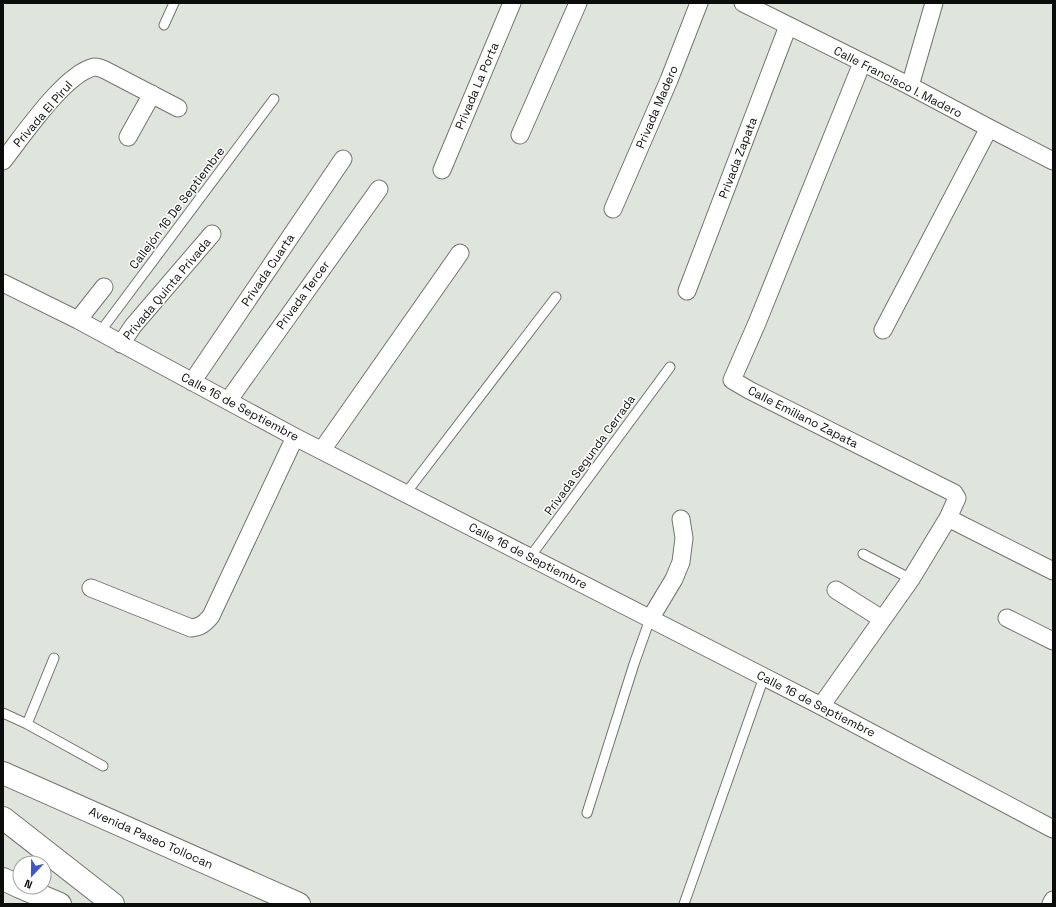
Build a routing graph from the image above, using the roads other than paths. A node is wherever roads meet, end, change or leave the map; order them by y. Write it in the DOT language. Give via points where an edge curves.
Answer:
graph roads {
  1 [pos="174,3"];
  2 [pos="512,3"];
  3 [pos="578,3"];
  4 [pos="699,3"];
  5 [pos="743,3"];
  6 [pos="934,3"];
  7 [pos="164,25"];
  8 [pos="788,26"];
  9 [pos="862,63"];
  10 [pos="910,86"];
  11 [pos="152,94"];
  12 [pos="274,98"];
  13 [pos="178,108"];
  14 [pos="989,128"];
  15 [pos="520,135"];
  16 [pos="128,137"];
  17 [pos="343,159"];
  18 [pos="3,161"];
  19 [pos="1053,161"];
  20 [pos="442,170"];
  21 [pos="379,189"];
  22 [pos="613,209"];
  23 [pos="212,234"];
  24 [pos="460,253"];
  25 [pos="3,283"];
  26 [pos="104,287"];
  27 [pos="687,290"];
  28 [pos="556,298"];
  29 [pos="78,320"];
  30 [pos="883,330"];
  31 [pos="100,332"];
  32 [pos="121,344"];
  33 [pos="670,367"];
  34 [pos="192,382"];
  35 [pos="228,401"];
  36 [pos="295,437"];
  37 [pos="322,450"];
  38 [pos="406,493"];
  39 [pos="948,518"];
  40 [pos="681,519"];
  41 [pos="863,554"];
  42 [pos="530,558"];
  43 [pos="1053,571"];
  44 [pos="911,579"];
  45 [pos="90,588"];
  46 [pos="836,590"];
  47 [pos="1007,618"];
  48 [pos="650,619"];
  49 [pos="882,619"];
  50 [pos="1053,641"];
  51 [pos="54,658"];
  52 [pos="764,677"];
  53 [pos="821,706"];
  54 [pos="3,713"];
  55 [pos="27,724"];
  56 [pos="103,766"];
  57 [pos="3,773"];
  58 [pos="587,813"];
  59 [pos="3,818"];
  60 [pos="1053,829"];
  61 [pos="39,895"];
  62 [pos="1053,900"];
  63 [pos="60,904"];
  64 [pos="114,904"];
  65 [pos="299,904"];
  66 [pos="684,904"];
  67 [pos="1051,904"];
  1 -- 7 [label="lane"];
  2 -- 20 [label="street, Privada La Porta"];
  3 -- 15 [label="street"];
  4 -- 22 [label="street, Privada Madero"];
  5 -- 8 [label="street, Calle Francisco I. Madero"];
  6 -- 10 [label="street"];
  8 -- 9 [label="street, Calle Francisco I. Madero"];
  8 -- 27 [label="street, Privada Zapata"];
  9 -- 10 [label="street, Calle Francisco I. Madero"];
  9 -- 39 [label="street, Calle Emiliano Zapata" via="732,380 955,494 957,498"];
  10 -- 14 [label="street, Calle Francisco I. Madero"];
  11 -- 13 [label="street, Privada El Pirul"];
  11 -- 16 [label="street"];
  11 -- 18 [label="street, Privada El Pirul" via="105,70 95,67 90,69 78,75 60,91"];
  12 -- 31 [label="lane, Callejón 16 De Septiembre"];
  14 -- 19 [label="street, Calle Francisco I. Madero"];
  14 -- 30 [label="street"];
  17 -- 34 [label="street, Privada Cuarta"];
  21 -- 35 [label="street, Privada Tercer"];
  23 -- 32 [label="street, Privada Quinta Privada" via="133,326"];
  24 -- 37 [label="street"];
  25 -- 29 [label="street, Calle 16 de Septiembre"];
  26 -- 29 [label="street"];
  28 -- 38 [label="lane"];
  29 -- 31 [label="street, Calle 16 de Septiembre"];
  31 -- 32 [label="street, Calle 16 de Septiembre"];
  32 -- 34 [label="street, Calle 16 de Septiembre"];
  33 -- 42 [label="lane, Privada Segunda Cerrada"];
  34 -- 35 [label="street, Calle 16 de Septiembre"];
  35 -- 36 [label="street, Calle 16 de Septiembre"];
  36 -- 37 [label="street, Calle 16 de Septiembre"];
  36 -- 45 [label="street" via="211,616 204,624 191,628"];
  37 -- 38 [label="street, Calle 16 de Septiembre"];
  38 -- 42 [label="street, Calle 16 de Septiembre"];
  39 -- 43 [label="street"];
  39 -- 44 [label="street, Calle Emiliano Zapata"];
  40 -- 48 [label="street" via="684,538 681,562"];
  41 -- 44 [label="lane"];
  42 -- 48 [label="street, Calle 16 de Septiembre"];
  44 -- 49 [label="street, Calle Emiliano Zapata"];
  46 -- 49 [label="street"];
  47 -- 50 [label="street"];
  48 -- 52 [label="street, Calle 16 de Septiembre"];
  48 -- 58 [label="lane"];
  49 -- 53 [label="street, Calle Emiliano Zapata"];
  51 -- 55 [label="lane"];
  52 -- 53 [label="street, Calle 16 de Septiembre"];
  52 -- 66 [label="lane"];
  53 -- 60 [label="street, Calle 16 de Septiembre"];
  54 -- 55 [label="lane"];
  55 -- 56 [label="lane"];
  57 -- 65 [label="main road, Avenida Paseo Tollocan"];
  59 -- 64 [label="main road"];
  61 -- 63 [label="main road"];
  62 -- 67 [label="street"];
}
